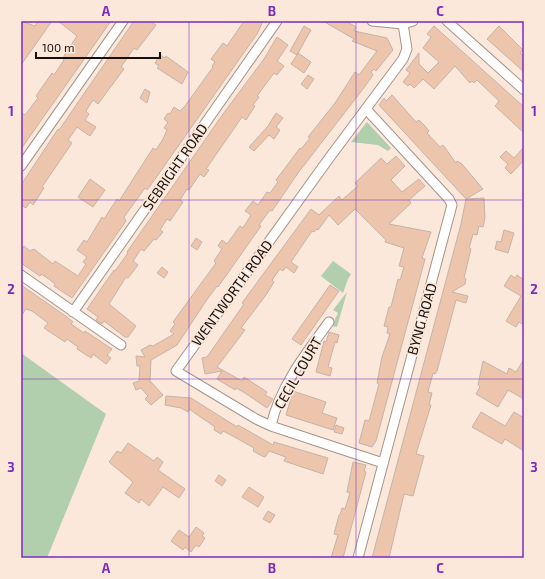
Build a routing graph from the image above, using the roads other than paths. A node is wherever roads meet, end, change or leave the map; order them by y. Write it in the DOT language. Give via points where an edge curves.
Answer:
graph roads {
  1 [pos="123,21"];
  2 [pos="276,21"];
  3 [pos="372,21"];
  4 [pos="413,21"];
  5 [pos="447,21"];
  6 [pos="403,24"];
  7 [pos="523,88"];
  8 [pos="366,109"];
  9 [pos="21,166"];
  10 [pos="21,275"];
  11 [pos="73,312"];
  12 [pos="329,322"];
  13 [pos="121,345"];
  14 [pos="271,426"];
  15 [pos="383,463"];
  16 [pos="358,558"];
  1 -- 9 [label="street"];
  2 -- 11 [label="street, SEBRIGHT ROAD"];
  3 -- 6 [label="street"];
  4 -- 6 [label="street"];
  5 -- 7 [label="street"];
  6 -- 8 [label="street, WENTWORTH ROAD" via="406,49 403,59"];
  8 -- 14 [label="street, WENTWORTH ROAD" via="176,371"];
  8 -- 15 [label="street, BYNG ROAD" via="449,198 452,205"];
  10 -- 11 [label="street"];
  11 -- 13 [label="street"];
  12 -- 14 [label="street, CECIL COURT" via="282,394"];
  14 -- 15 [label="street, WENTWORTH ROAD"];
  15 -- 16 [label="street, BYNG ROAD"];
}
